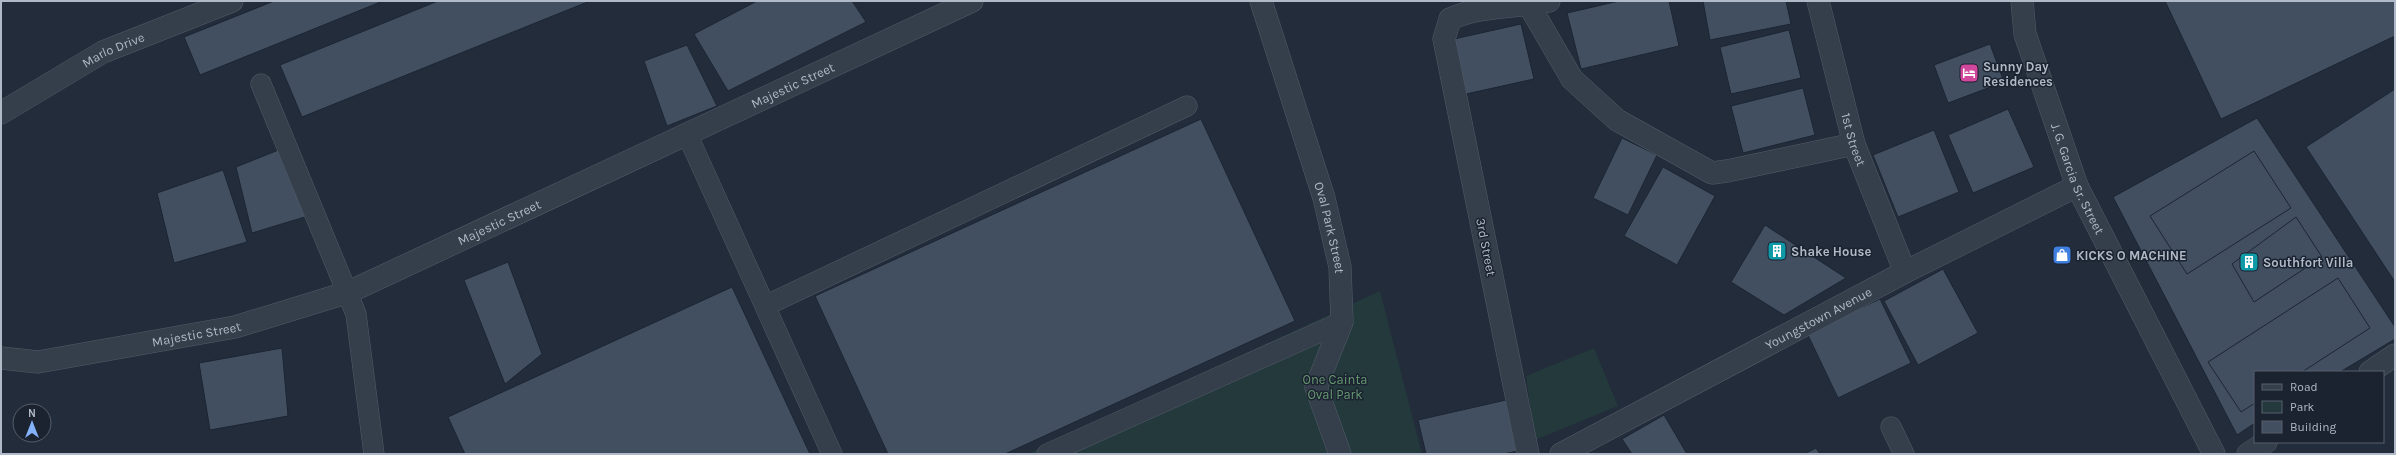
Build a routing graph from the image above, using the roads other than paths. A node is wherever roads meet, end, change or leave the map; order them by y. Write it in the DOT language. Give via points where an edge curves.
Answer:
graph roads {
  1 [pos="232,1"];
  2 [pos="972,1"];
  3 [pos="1261,1"];
  4 [pos="1818,1"];
  5 [pos="2022,1"];
  6 [pos="1539,3"];
  7 [pos="261,84"];
  8 [pos="1187,106"];
  9 [pos="1,113"];
  10 [pos="687,134"];
  11 [pos="1854,144"];
  12 [pos="2077,186"];
  13 [pos="1905,272"];
  14 [pos="349,292"];
  15 [pos="765,306"];
  16 [pos="1342,322"];
  17 [pos="2395,356"];
  18 [pos="1,358"];
  19 [pos="2372,371"];
  20 [pos="1891,427"];
  21 [pos="2264,443"];
  22 [pos="374,454"];
  23 [pos="832,454"];
  24 [pos="1047,454"];
  25 [pos="1340,454"];
  26 [pos="1528,454"];
  27 [pos="1561,454"];
  28 [pos="1904,454"];
  29 [pos="2214,454"];
  30 [pos="2248,454"];
  1 -- 9 [label="street, Marlo Drive" via="103,52"];
  2 -- 10 [label="street, Majestic Street"];
  3 -- 16 [label="street, Oval Park Street" via="1324,198 1340,267"];
  4 -- 11 [label="street, 1st Street"];
  5 -- 12 [label="street, J. G. Garcia Sr. Street" via="2025,34"];
  6 -- 11 [label="street" via="1572,80 1617,120 1712,173"];
  6 -- 26 [label="street, 3rd Street" via="1468,11 1450,19 1444,39"];
  7 -- 14 [label="lane"];
  8 -- 15 [label="lane"];
  10 -- 14 [label="street, Majestic Street"];
  10 -- 15 [label="lane"];
  11 -- 13 [label="street, 1st Street"];
  12 -- 13 [label="street, Youngstown Avenue"];
  12 -- 29 [label="street, J. G. Garcia Sr. Street"];
  13 -- 27 [label="street, Youngstown Avenue"];
  14 -- 18 [label="street, Majestic Street" via="235,327 38,362"];
  14 -- 22 [label="lane" via="356,314"];
  15 -- 23 [label="lane"];
  16 -- 24 [label="lane"];
  16 -- 25 [label="street, Oval Park Street" via="1316,387"];
  17 -- 19 [label="street"];
  20 -- 28 [label="lane"];
  21 -- 30 [label="street"];
}
